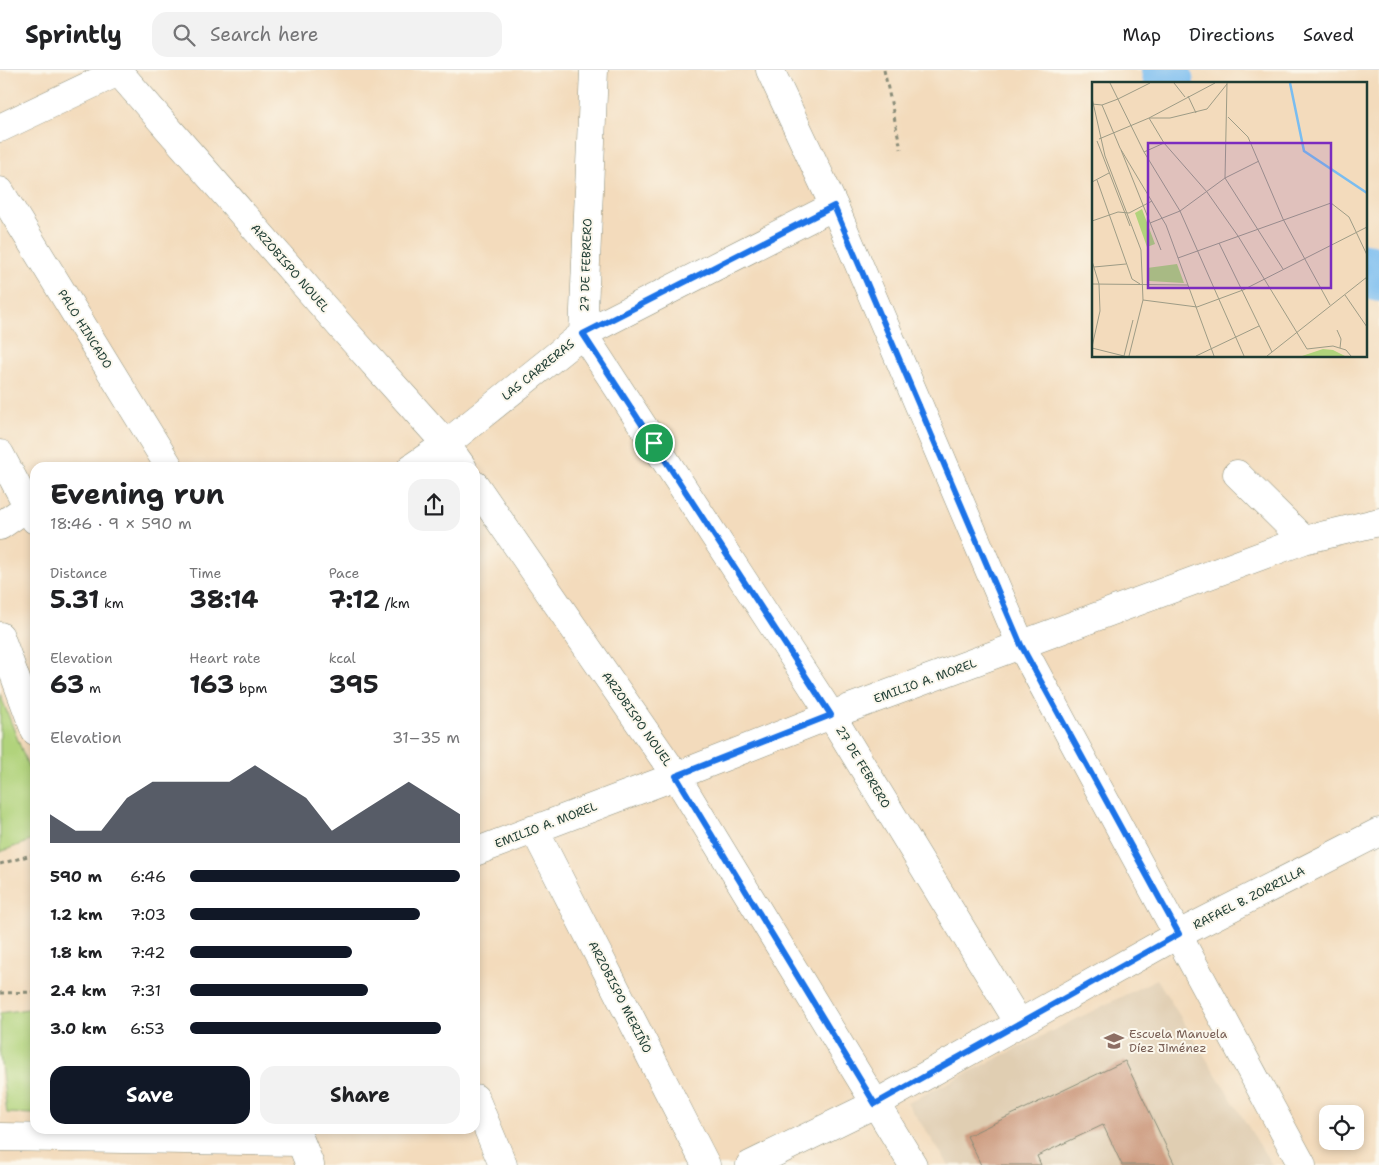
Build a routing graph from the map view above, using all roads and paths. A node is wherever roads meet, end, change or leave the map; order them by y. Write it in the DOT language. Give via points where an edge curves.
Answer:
graph roads {
  1 [pos="594,70"];
  2 [pos="770,70"];
  3 [pos="884,70"];
  4 [pos="117,71"];
  5 [pos="0,128"];
  6 [pos="901,149"];
  7 [pos="0,191"];
  8 [pos="834,206"];
  9 [pos="583,334"];
  10 [pos="446,444"];
  11 [pos="0,454"];
  12 [pos="166,462"];
  13 [pos="420,462"];
  14 [pos="459,462"];
  15 [pos="1237,474"];
  16 [pos="480,492"];
  17 [pos="30,509"];
  18 [pos="30,514"];
  19 [pos="1379,522"];
  20 [pos="0,526"];
  21 [pos="1304,540"];
  22 [pos="0,636"];
  23 [pos="1021,645"];
  24 [pos="25,672"];
  25 [pos="30,702"];
  26 [pos="831,715"];
  27 [pos="676,776"];
  28 [pos="534,830"];
  29 [pos="1379,832"];
  30 [pos="480,850"];
  31 [pos="30,855"];
  32 [pos="0,864"];
  33 [pos="1179,934"];
  34 [pos="30,992"];
  35 [pos="0,993"];
  36 [pos="1019,1023"];
  37 [pos="875,1104"];
  38 [pos="480,1110"];
  39 [pos="0,1137"];
  40 [pos="302,1146"];
  41 [pos="503,1165"];
  42 [pos="706,1165"];
  43 [pos="750,1165"];
  44 [pos="913,1165"];
  45 [pos="1302,1165"];
  1 -- 9 [label="street, 27 DE FEBRERO"];
  2 -- 8 [label="street"];
  3 -- 6 [label="path"];
  4 -- 5 [label="street"];
  4 -- 10 [label="street, ARZOBISPO NOUEL"];
  7 -- 12 [label="street, PALO HINCADO"];
  8 -- 9 [label="street, LAS CARRERAS"];
  8 -- 23 [label="street"];
  9 -- 10 [label="street, LAS CARRERAS"];
  9 -- 26 [label="street, 27 DE FEBRERO"];
  10 -- 13 [label="street, LAS CARRERAS"];
  10 -- 14 [label="street, ARZOBISPO NOUEL"];
  11 -- 17 [label="street"];
  15 -- 21 [label="street"];
  16 -- 27 [label="street, ARZOBISPO NOUEL"];
  18 -- 20 [label="street"];
  19 -- 21 [label="street, EMILIO A. MOREL"];
  21 -- 23 [label="street, EMILIO A. MOREL"];
  22 -- 24 [label="street"];
  23 -- 26 [label="street, EMILIO A. MOREL"];
  23 -- 33 [label="street"];
  24 -- 25 [label="street"];
  26 -- 27 [label="street, EMILIO A. MOREL"];
  26 -- 36 [label="street, 27 DE FEBRERO"];
  27 -- 28 [label="street, EMILIO A. MOREL"];
  27 -- 37 [label="street, ARZOBISPO NOUEL"];
  28 -- 30 [label="street, EMILIO A. MOREL"];
  28 -- 42 [label="street, ARZOBISPO MERIÑO"];
  29 -- 33 [label="street, RAFAEL B. ZORRILLA"];
  31 -- 32 [label="path"];
  33 -- 36 [label="street, RAFAEL B. ZORRILLA"];
  33 -- 45 [label="street"];
  34 -- 35 [label="path"];
  36 -- 37 [label="street, RAFAEL B. ZORRILLA"];
  37 -- 43 [label="street, RAFAEL B. ZORRILLA"];
  37 -- 44 [label="street, ARZOBISPO NOUEL"];
  38 -- 41 [label="street"];
  39 -- 40 [label="street"];
}
